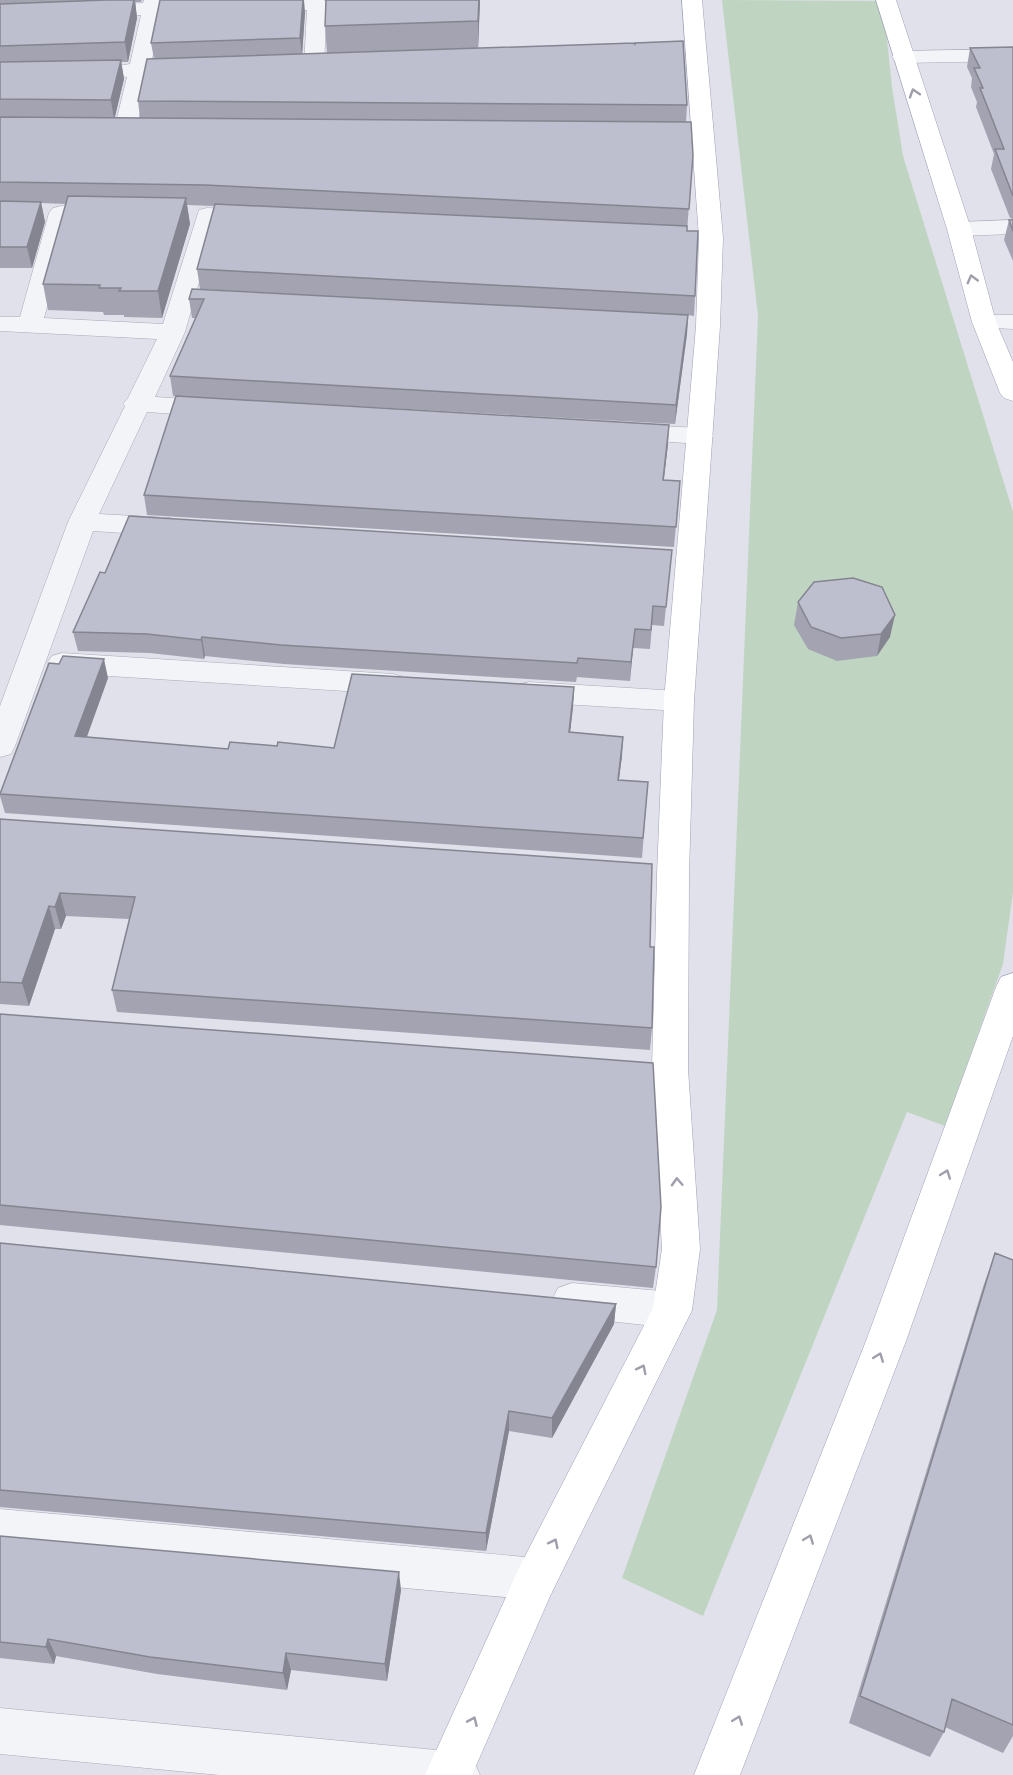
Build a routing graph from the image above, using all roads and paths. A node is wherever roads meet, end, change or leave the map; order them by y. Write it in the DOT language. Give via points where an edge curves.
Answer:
graph roads {
  1 [pos="692,0"];
  2 [pos="886,0"];
  3 [pos="316,2"];
  4 [pos="153,4"];
  5 [pos="246,6"];
  6 [pos="223,7"];
  7 [pos="0,15"];
  8 [pos="1013,55"];
  9 [pos="902,57"];
  10 [pos="338,64"];
  11 [pos="291,65"];
  12 [pos="314,65"];
  13 [pos="209,68"];
  14 [pos="139,70"];
  15 [pos="105,71"];
  16 [pos="102,130"];
  17 [pos="124,130"];
  18 [pos="148,130"];
  19 [pos="129,214"];
  20 [pos="279,218"];
  21 [pos="1013,227"];
  22 [pos="959,229"];
  23 [pos="984,322"];
  24 [pos="1013,322"];
  25 [pos="0,324"];
  26 [pos="30,325"];
  27 [pos="173,332"];
  28 [pos="1013,393"];
  29 [pos="136,404"];
  30 [pos="242,410"];
  31 [pos="594,430"];
  32 [pos="700,436"];
  33 [pos="82,522"];
  34 [pos="201,529"];
  35 [pos="33,661"];
  36 [pos="416,685"];
  37 [pos="500,690"];
  38 [pos="679,701"];
  39 [pos="0,746"];
  40 [pos="1013,987"];
  41 [pos="1006,1028"];
  42 [pos="635,1066"];
  43 [pos="670,1069"];
  44 [pos="542,1297"];
  45 [pos="672,1310"];
  46 [pos="0,1530"];
  47 [pos="536,1579"];
  48 [pos="0,1731"];
  49 [pos="451,1775"];
  50 [pos="717,1775"];
  1 -- 32 [label="main road" via="684,51 699,238 696,325"];
  2 -- 9 [label="main road"];
  3 -- 5 [label="street"];
  3 -- 12 [label="street"];
  4 -- 6 [label="street"];
  4 -- 7 [label="street"];
  4 -- 14 [label="street"];
  8 -- 9 [label="street"];
  22 -- 9 [label="main road, one-way"];
  10 -- 12 [label="street"];
  11 -- 12 [label="street"];
  13 -- 14 [label="street"];
  14 -- 15 [label="street"];
  14 -- 17 [label="street"];
  16 -- 17 [label="street"];
  17 -- 18 [label="street"];
  19 -- 26 [label="street" via="51,213"];
  20 -- 27 [label="street" via="196,215 196,299"];
  21 -- 22 [label="street"];
  23 -- 22 [label="main road, one-way"];
  23 -- 24 [label="street"];
  23 -- 28 [label="main road"];
  25 -- 26 [label="street"];
  26 -- 27 [label="street"];
  27 -- 29 [label="street"];
  29 -- 30 [label="street"];
  29 -- 33 [label="street"];
  31 -- 32 [label="street"];
  32 -- 38 [label="main road" via="679,559"];
  33 -- 34 [label="street"];
  33 -- 35 [label="street"];
  35 -- 36 [label="street"];
  35 -- 39 [label="street"];
  37 -- 38 [label="street"];
  38 -- 43 [label="main road" via="676,832 661,874"];
  40 -- 41 [label="main road"];
  50 -- 41 [label="main road, one-way"];
  42 -- 43 [label="street"];
  45 -- 43 [label="main road, one-way" via="681,1249"];
  44 -- 45 [label="street"];
  47 -- 45 [label="main road, one-way"];
  46 -- 47 [label="street"];
  49 -- 47 [label="main road, one-way"];
  48 -- 49 [label="street"];
}
